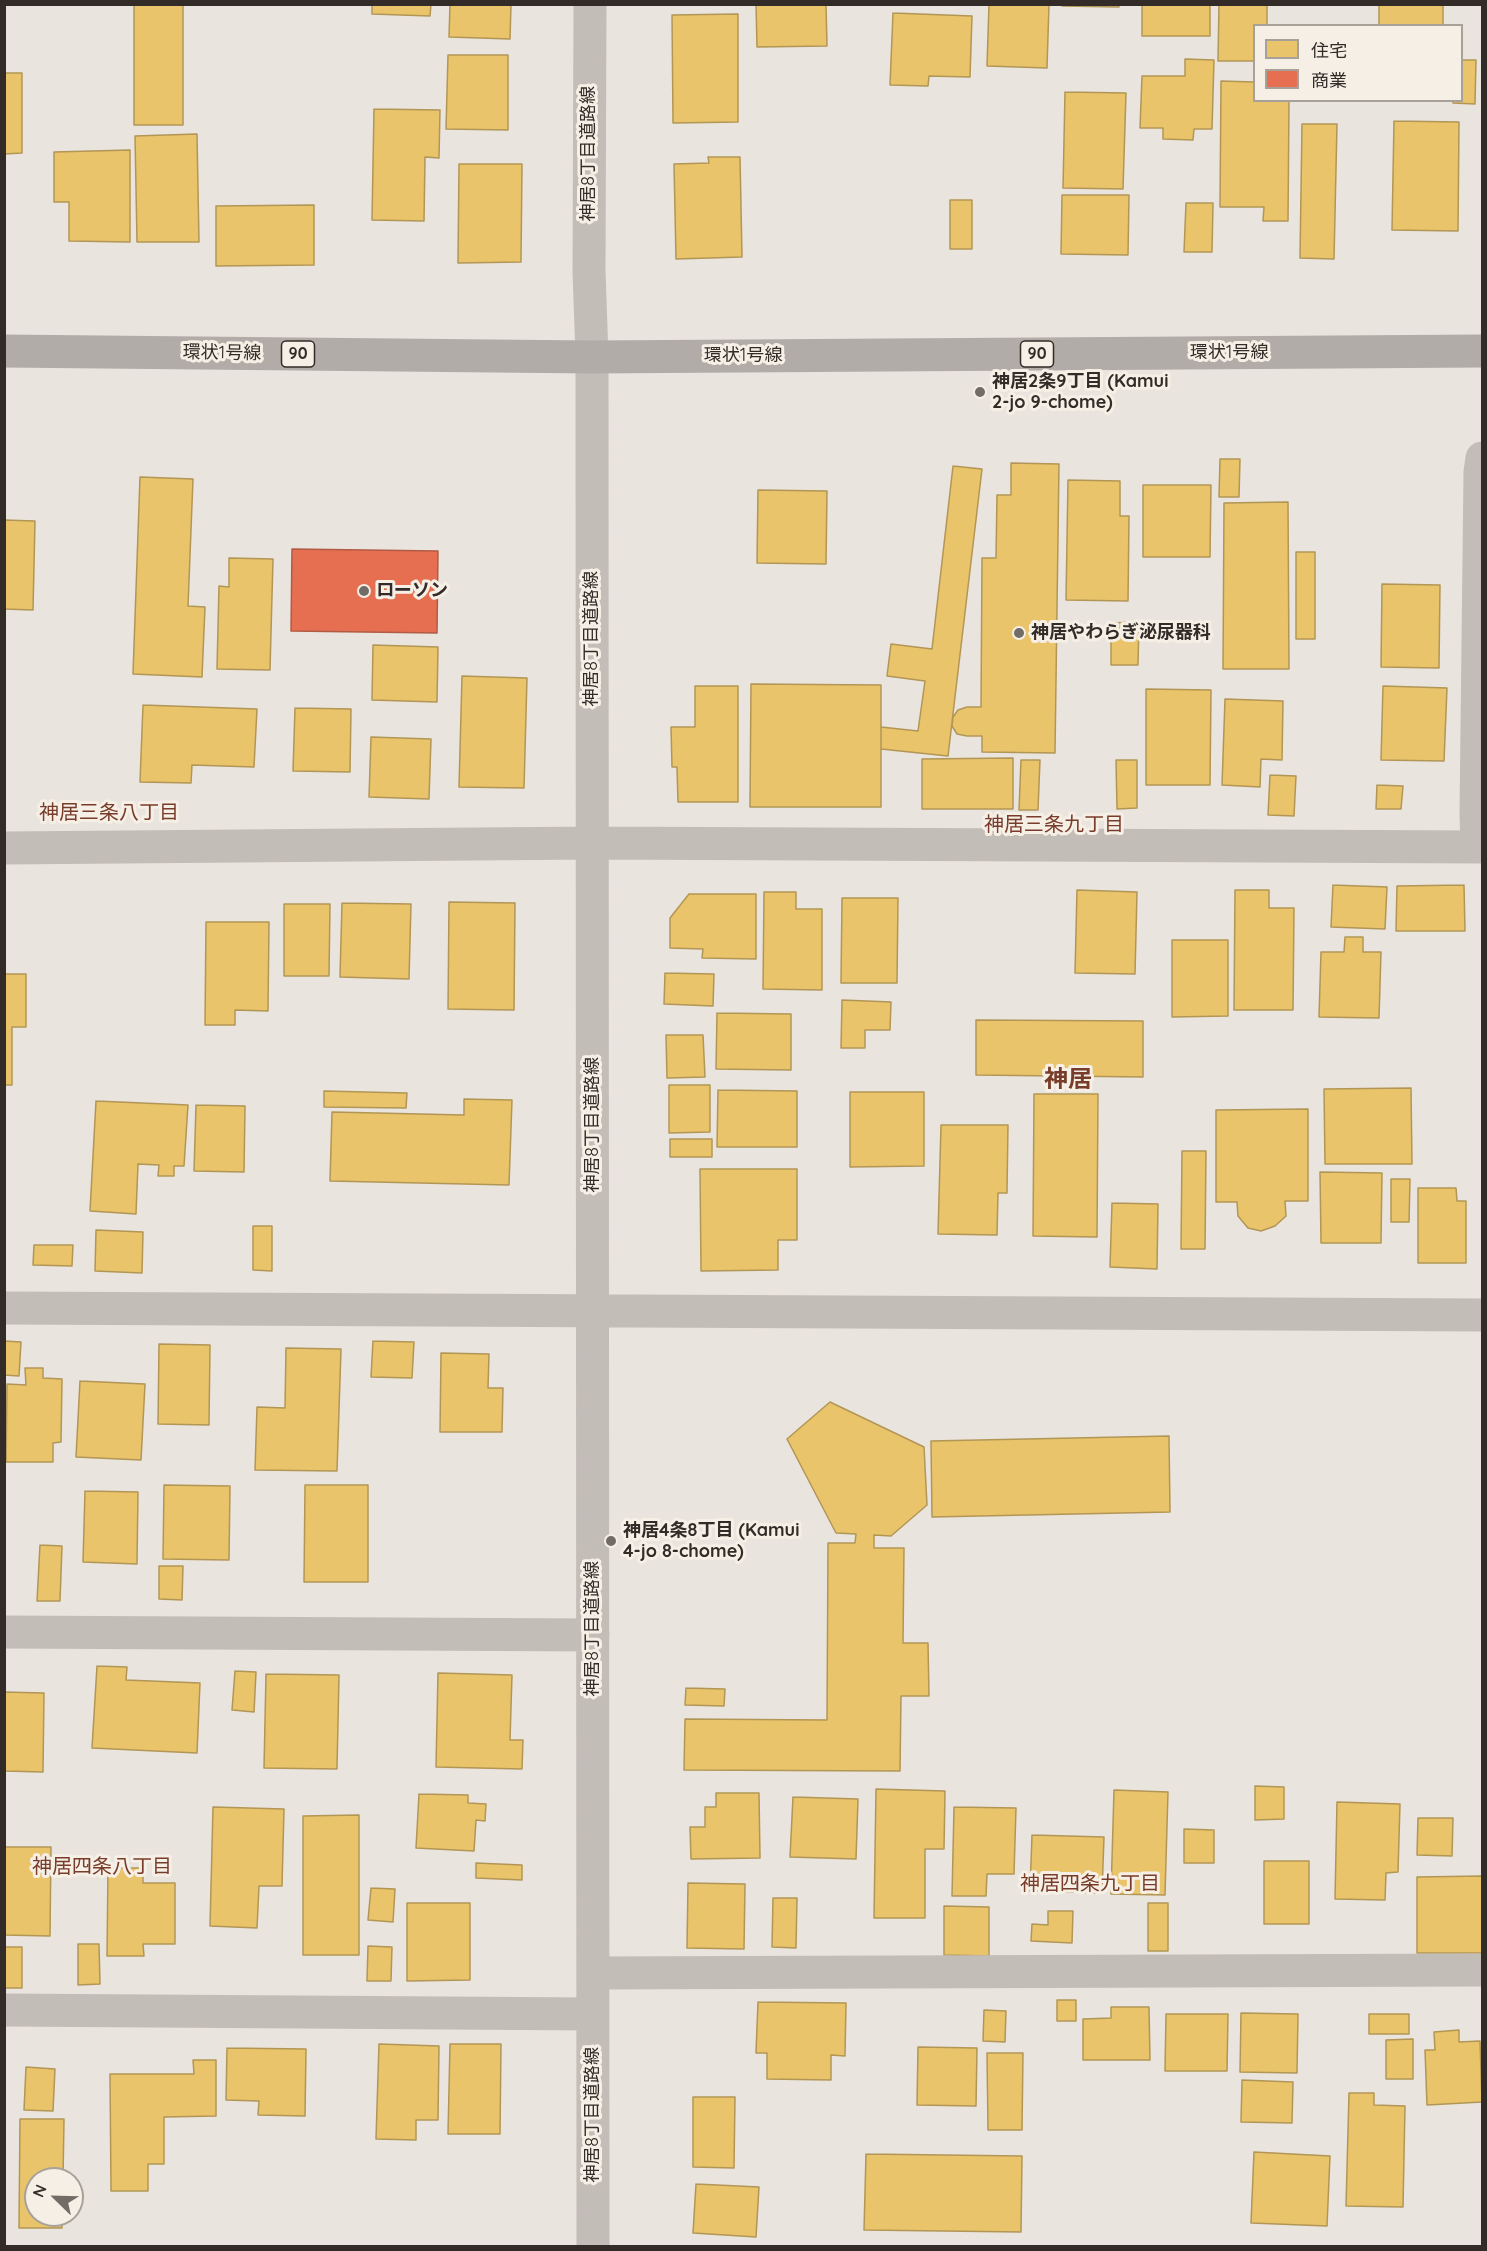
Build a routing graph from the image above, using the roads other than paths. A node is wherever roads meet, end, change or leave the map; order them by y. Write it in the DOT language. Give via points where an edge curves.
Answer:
graph roads {
  1 [pos="590,4"];
  2 [pos="4,351"];
  3 [pos="1482,351"];
  4 [pos="592,357"];
  5 [pos="1482,458"];
  6 [pos="593,843"];
  7 [pos="1480,847"];
  8 [pos="4,848"];
  9 [pos="4,1308"];
  10 [pos="593,1310"];
  11 [pos="1482,1315"];
  12 [pos="4,1632"];
  13 [pos="593,1635"];
  14 [pos="1482,1970"];
  15 [pos="594,1973"];
  16 [pos="4,2010"];
  17 [pos="593,2014"];
  18 [pos="593,2247"];
  1 -- 4 [label="street, 神居8丁目道路線"];
  2 -- 4 [label="main road, 環状1号線 / 90"];
  3 -- 4 [label="main road, 環状1号線 / 90"];
  4 -- 6 [label="street, 神居8丁目道路線"];
  5 -- 7 [label="street" via="1476,814"];
  6 -- 7 [label="street"];
  6 -- 8 [label="street"];
  6 -- 10 [label="street, 神居8丁目道路線"];
  9 -- 10 [label="street"];
  10 -- 11 [label="street"];
  10 -- 13 [label="street, 神居8丁目道路線"];
  12 -- 13 [label="street"];
  13 -- 15 [label="street, 神居8丁目道路線"];
  14 -- 15 [label="street"];
  15 -- 17 [label="street, 神居8丁目道路線"];
  16 -- 17 [label="street"];
  17 -- 18 [label="street, 神居8丁目道路線"];
}
